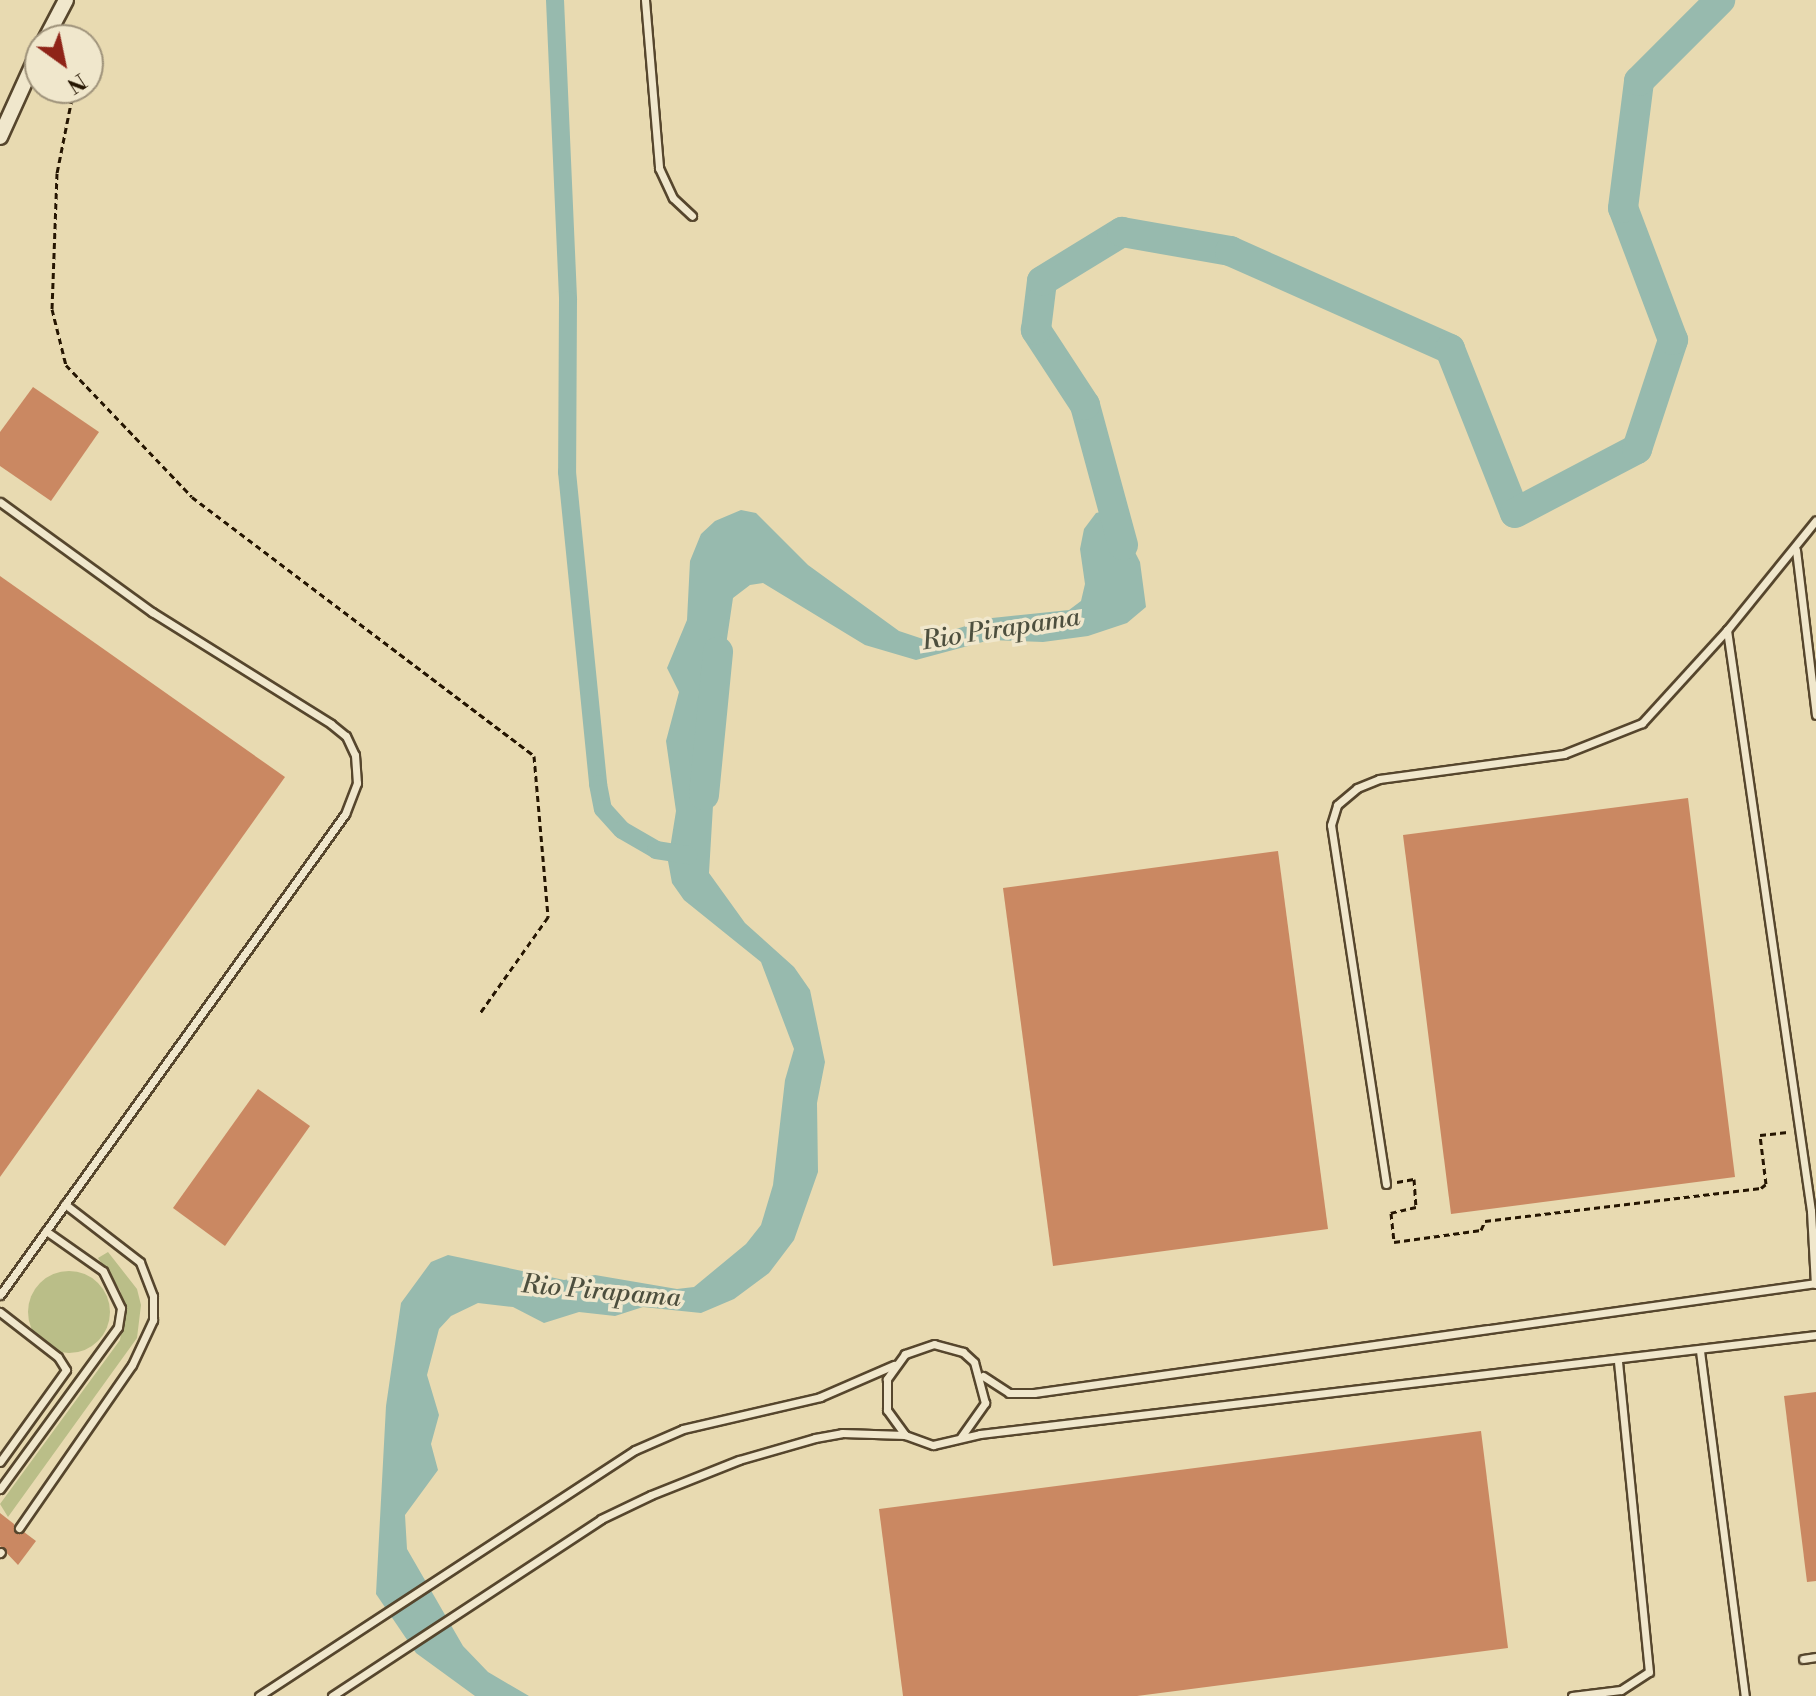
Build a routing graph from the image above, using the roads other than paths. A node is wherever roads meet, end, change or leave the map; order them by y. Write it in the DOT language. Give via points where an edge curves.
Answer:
graph roads {
  1 [pos="66,0"];
  2 [pos="645,0"];
  3 [pos="53,24"];
  4 [pos="24,84"];
  5 [pos="0,137"];
  6 [pos="692,216"];
  7 [pos="0,502"];
  8 [pos="1816,520"];
  9 [pos="1796,550"];
  10 [pos="1727,630"];
  11 [pos="1816,715"];
  12 [pos="1386,1184"];
  13 [pos="65,1204"];
  14 [pos="46,1231"];
  15 [pos="1816,1284"];
  16 [pos="0,1295"];
  17 [pos="0,1312"];
  18 [pos="1816,1335"];
  19 [pos="1700,1351"];
  20 [pos="1618,1360"];
  21 [pos="894,1365"];
  22 [pos="982,1375"];
  23 [pos="905,1435"];
  24 [pos="961,1437"];
  25 [pos="0,1462"];
  26 [pos="0,1489"];
  27 [pos="19,1528"];
  28 [pos="1816,1657"];
  29 [pos="1803,1659"];
  30 [pos="259,1696"];
  31 [pos="332,1696"];
  32 [pos="1572,1696"];
  33 [pos="1745,1696"];
  1 -- 3 [label="street"];
  2 -- 6 [label="lane" via="659,168 673,198"];
  4 -- 5 [label="street"];
  7 -- 13 [label="lane" via="152,612 331,724 346,736 355,755 357,783 345,814"];
  8 -- 9 [label="lane"];
  9 -- 10 [label="lane"];
  9 -- 11 [label="lane"];
  10 -- 12 [label="lane" via="1642,723 1603,742 1564,754 1379,779 1337,805 1331,825"];
  10 -- 15 [label="lane"];
  13 -- 14 [label="lane"];
  13 -- 27 [label="lane" via="140,1262 153,1296 153,1320 132,1365"];
  14 -- 16 [label="lane"];
  14 -- 26 [label="lane" via="103,1271 121,1308 118,1327"];
  15 -- 22 [label="lane" via="1034,1393 1009,1393"];
  17 -- 25 [label="lane" via="58,1357 66,1370"];
  18 -- 19 [label="lane"];
  19 -- 20 [label="lane"];
  19 -- 33 [label="lane"];
  20 -- 24 [label="lane"];
  20 -- 32 [label="lane" via="1649,1672 1621,1690"];
  21 -- 22 [label="lane" via="919,1347 934,1344 963,1352"];
  21 -- 23 [label="lane" via="885,1395 887,1410"];
  21 -- 30 [label="lane" via="820,1397 659,1439"];
  22 -- 24 [label="lane" via="985,1403"];
  23 -- 24 [label="lane" via="933,1445"];
  23 -- 31 [label="lane" via="842,1433 739,1460 601,1519"];
  28 -- 29 [label="lane"];
}
